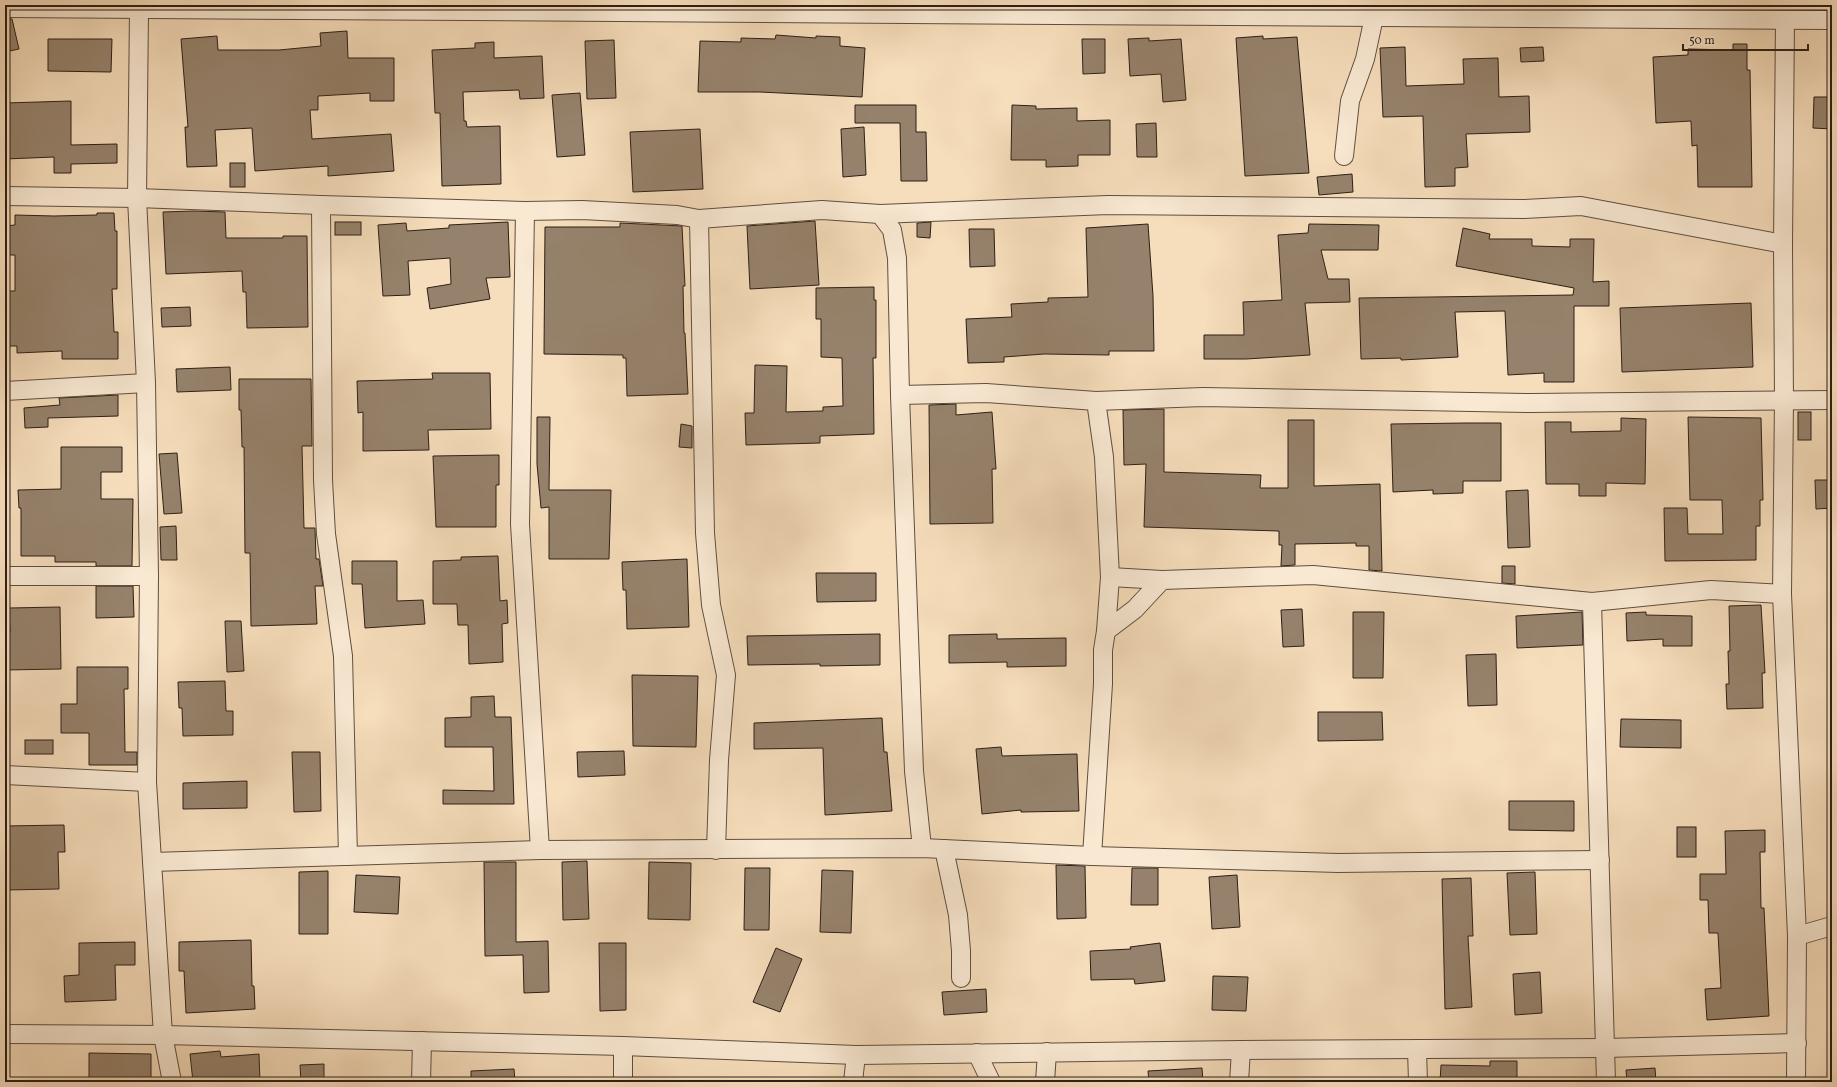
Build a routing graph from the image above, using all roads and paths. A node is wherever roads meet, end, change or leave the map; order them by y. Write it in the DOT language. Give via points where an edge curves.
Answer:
graph roads {
  1 [pos="5,8"];
  2 [pos="139,10"];
  3 [pos="1374,17"];
  4 [pos="1785,20"];
  5 [pos="1832,20"];
  6 [pos="1344,156"];
  7 [pos="5,196"];
  8 [pos="137,198"];
  9 [pos="321,205"];
  10 [pos="525,210"];
  11 [pos="880,214"];
  12 [pos="699,219"];
  13 [pos="1782,244"];
  14 [pos="146,383"];
  15 [pos="5,391"];
  16 [pos="900,395"];
  17 [pos="1784,400"];
  18 [pos="1832,400"];
  19 [pos="1096,401"];
  20 [pos="5,576"];
  21 [pos="149,576"];
  22 [pos="1110,578"];
  23 [pos="1162,580"];
  24 [pos="1782,594"];
  25 [pos="1592,602"];
  26 [pos="1106,631"];
  27 [pos="5,774"];
  28 [pos="147,782"];
  29 [pos="922,848"];
  30 [pos="944,849"];
  31 [pos="540,850"];
  32 [pos="716,850"];
  33 [pos="348,856"];
  34 [pos="1092,856"];
  35 [pos="1600,860"];
  36 [pos="152,862"];
  37 [pos="1832,926"];
  38 [pos="1797,936"];
  39 [pos="961,978"];
  40 [pos="5,1034"];
  41 [pos="163,1035"];
  42 [pos="422,1041"];
  43 [pos="1797,1042"];
  44 [pos="624,1046"];
  45 [pos="1605,1048"];
  46 [pos="1417,1049"];
  47 [pos="1241,1050"];
  48 [pos="1047,1052"];
  49 [pos="977,1054"];
  50 [pos="856,1055"];
  51 [pos="172,1082"];
  52 [pos="421,1082"];
  53 [pos="623,1082"];
  54 [pos="853,1082"];
  55 [pos="991,1082"];
  56 [pos="1045,1082"];
  57 [pos="1239,1082"];
  58 [pos="1418,1082"];
  59 [pos="1606,1082"];
  60 [pos="1796,1082"];
  1 -- 2 [label="street"];
  2 -- 3 [label="street"];
  2 -- 8 [label="street"];
  3 -- 4 [label="street"];
  3 -- 6 [label="street" via="1350,101"];
  4 -- 5 [label="street"];
  4 -- 13 [label="street"];
  7 -- 8 [label="street"];
  8 -- 9 [label="street"];
  8 -- 14 [label="street"];
  9 -- 10 [label="street"];
  9 -- 33 [label="street" via="323,480 326,534 343,656"];
  10 -- 12 [label="street" via="582,210 677,215"];
  10 -- 31 [label="street" via="520,524"];
  11 -- 12 [label="street" via="822,210"];
  11 -- 13 [label="street" via="1108,205 1524,209 1581,206"];
  11 -- 16 [label="street" via="892,230 897,258"];
  12 -- 32 [label="street" via="705,533 711,605 726,675 719,760"];
  13 -- 17 [label="street"];
  14 -- 15 [label="street"];
  14 -- 21 [label="street"];
  16 -- 19 [label="street" via="986,393"];
  16 -- 29 [label="street" via="914,771"];
  17 -- 18 [label="street"];
  17 -- 19 [label="street" via="1530,403 1203,397"];
  17 -- 24 [label="street"];
  19 -- 22 [label="street" via="1104,457"];
  20 -- 21 [label="street"];
  21 -- 28 [label="street"];
  22 -- 23 [label="street"];
  22 -- 26 [label="street"];
  23 -- 25 [label="street" via="1313,575"];
  23 -- 26 [label="street" via="1135,609"];
  24 -- 25 [label="street" via="1711,590"];
  24 -- 38 [label="street"];
  25 -- 35 [label="street"];
  26 -- 34 [label="street"];
  27 -- 28 [label="street"];
  28 -- 36 [label="street"];
  29 -- 30 [label="street"];
  29 -- 32 [label="street"];
  30 -- 34 [label="street"];
  30 -- 39 [label="street" via="958,915"];
  31 -- 32 [label="street"];
  31 -- 33 [label="street"];
  33 -- 36 [label="street"];
  34 -- 35 [label="street" via="1338,863"];
  35 -- 45 [label="street"];
  36 -- 41 [label="street"];
  37 -- 38 [label="street"];
  38 -- 43 [label="street"];
  40 -- 41 [label="street"];
  41 -- 42 [label="street"];
  41 -- 51 [label="street"];
  42 -- 44 [label="street"];
  42 -- 52 [label="street"];
  43 -- 45 [label="street"];
  43 -- 60 [label="street"];
  44 -- 50 [label="street"];
  44 -- 53 [label="street"];
  45 -- 46 [label="street"];
  45 -- 59 [label="street"];
  46 -- 47 [label="street"];
  46 -- 58 [label="street"];
  47 -- 48 [label="street"];
  47 -- 57 [label="street"];
  48 -- 49 [label="street"];
  48 -- 56 [label="street"];
  49 -- 50 [label="street"];
  49 -- 55 [label="street"];
  50 -- 54 [label="street"];
}
